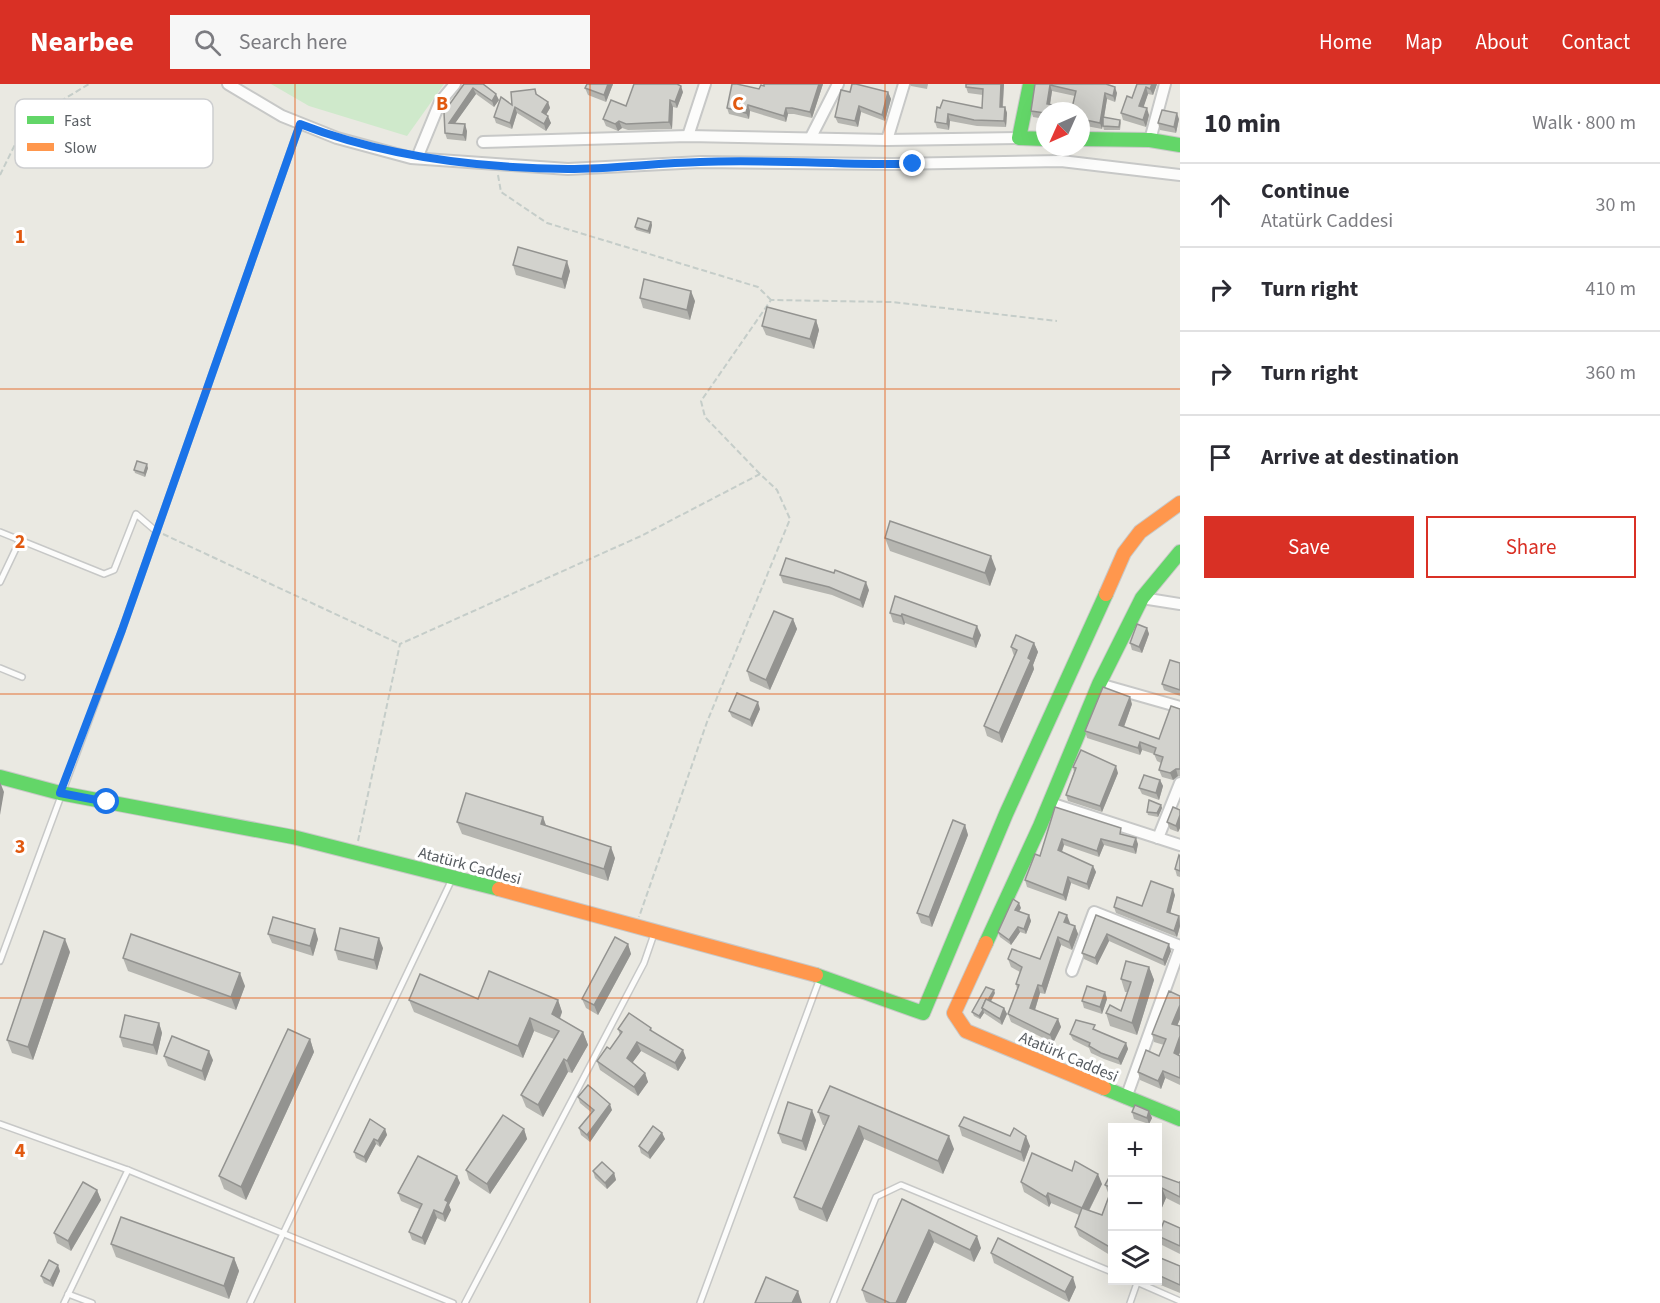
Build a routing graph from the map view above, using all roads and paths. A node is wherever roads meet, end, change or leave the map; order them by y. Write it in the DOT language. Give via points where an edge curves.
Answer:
graph roads {
  1 [pos="89,84"];
  2 [pos="228,84"];
  3 [pos="455,84"];
  4 [pos="705,84"];
  5 [pos="838,84"];
  6 [pos="904,84"];
  7 [pos="1030,84"];
  8 [pos="1165,84"];
  9 [pos="64,99"];
  10 [pos="300,124"];
  11 [pos="688,136"];
  12 [pos="811,137"];
  13 [pos="1019,138"];
  14 [pos="1036,139"];
  15 [pos="1090,139"];
  16 [pos="887,140"];
  17 [pos="1150,140"];
  18 [pos="483,142"];
  19 [pos="15,144"];
  20 [pos="1180,145"];
  21 [pos="417,158"];
  22 [pos="496,164"];
  23 [pos="0,175"];
  24 [pos="1180,175"];
  25 [pos="771,300"];
  26 [pos="1057,321"];
  27 [pos="760,474"];
  28 [pos="1180,503"];
  29 [pos="0,532"];
  30 [pos="157,532"];
  31 [pos="20,540"];
  32 [pos="1180,552"];
  33 [pos="0,582"];
  34 [pos="1142,598"];
  35 [pos="1180,604"];
  36 [pos="400,644"];
  37 [pos="0,668"];
  38 [pos="22,677"];
  39 [pos="1099,684"];
  40 [pos="1180,706"];
  41 [pos="0,777"];
  42 [pos="1180,783"];
  43 [pos="60,793"];
  44 [pos="1050,803"];
  45 [pos="1158,838"];
  46 [pos="1180,845"];
  47 [pos="355,852"];
  48 [pos="453,876"];
  49 [pos="636,928"];
  50 [pos="655,933"];
  51 [pos="1180,947"];
  52 [pos="0,961"];
  53 [pos="1072,971"];
  54 [pos="821,976"];
  55 [pos="1126,1098"];
  56 [pos="1180,1119"];
  57 [pos="0,1124"];
  58 [pos="128,1170"];
  59 [pos="284,1234"];
  60 [pos="1108,1270"];
  61 [pos="1133,1285"];
  62 [pos="1141,1285"];
  63 [pos="68,1294"];
  64 [pos="1176,1301"];
  65 [pos="64,1303"];
  66 [pos="92,1303"];
  67 [pos="250,1303"];
  68 [pos="453,1303"];
  69 [pos="465,1303"];
  70 [pos="700,1303"];
  71 [pos="833,1303"];
  72 [pos="1130,1303"];
  1 -- 9 [label="path"];
  2 -- 10 [label="street"];
  3 -- 21 [label="street" via="440,102"];
  4 -- 11 [label="street"];
  5 -- 12 [label="street"];
  6 -- 16 [label="street"];
  7 -- 13 [label="street"];
  8 -- 17 [label="street"];
  10 -- 21 [label="street" via="337,138"];
  10 -- 30 [label="lane"];
  11 -- 12 [label="street"];
  11 -- 18 [label="street"];
  12 -- 16 [label="street"];
  13 -- 14 [label="street"];
  13 -- 16 [label="street"];
  15 -- 17 [label="street"];
  17 -- 20 [label="street"];
  19 -- 23 [label="path"];
  21 -- 22 [label="street"];
  22 -- 24 [label="street" via="568,169 701,162 1061,161"];
  22 -- 25 [label="path" via="501,192 547,223 758,287"];
  25 -- 26 [label="path" via="892,302"];
  25 -- 27 [label="path" via="701,402 705,417"];
  27 -- 36 [label="path" via="641,536"];
  27 -- 49 [label="path" via="777,490 790,519 707,722"];
  28 -- 54 [label="street, Atatürk Caddesi" via="1140,532 1124,553 1006,814 923,1013"];
  29 -- 31 [label="lane"];
  30 -- 31 [label="lane" via="136,514 114,570 104,574"];
  30 -- 36 [label="path"];
  30 -- 43 [label="lane"];
  31 -- 33 [label="lane"];
  32 -- 34 [label="street"];
  34 -- 35 [label="street"];
  34 -- 39 [label="street"];
  36 -- 47 [label="path"];
  37 -- 38 [label="lane"];
  39 -- 40 [label="street"];
  39 -- 44 [label="street"];
  41 -- 43 [label="street, Atatürk Caddesi"];
  42 -- 45 [label="street"];
  43 -- 47 [label="street, Atatürk Caddesi"];
  43 -- 52 [label="lane"];
  44 -- 45 [label="street"];
  44 -- 55 [label="street, Atatürk Caddesi" via="954,1013 966,1031"];
  45 -- 46 [label="street"];
  47 -- 48 [label="street, Atatürk Caddesi"];
  48 -- 49 [label="street, Atatürk Caddesi"];
  48 -- 59 [label="lane"];
  49 -- 50 [label="street, Atatürk Caddesi"];
  50 -- 54 [label="street, Atatürk Caddesi"];
  50 -- 69 [label="lane" via="644,963"];
  51 -- 53 [label="street" via="1094,912"];
  51 -- 55 [label="street"];
  54 -- 70 [label="lane"];
  55 -- 56 [label="street, Atatürk Caddesi"];
  57 -- 58 [label="lane"];
  58 -- 59 [label="lane"];
  58 -- 63 [label="lane"];
  59 -- 67 [label="lane"];
  59 -- 68 [label="lane"];
  60 -- 71 [label="lane" via="901,1185 876,1197"];
  61 -- 72 [label="lane"];
  62 -- 64 [label="lane"];
  63 -- 65 [label="lane"];
  63 -- 66 [label="lane"];
}
